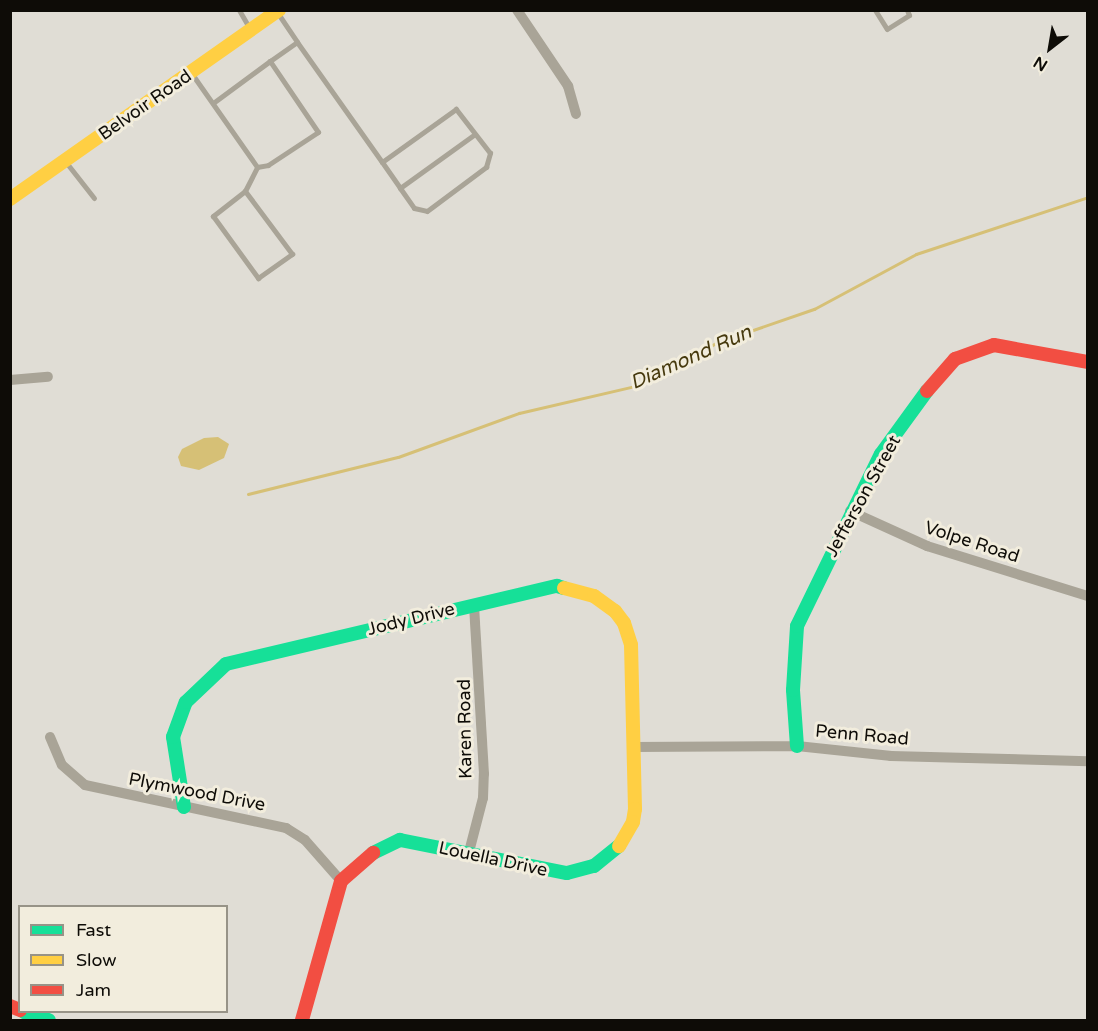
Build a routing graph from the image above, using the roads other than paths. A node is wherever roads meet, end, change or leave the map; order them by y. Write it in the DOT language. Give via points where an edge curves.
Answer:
graph roads {
  1 [pos="239,10"];
  2 [pos="517,10"];
  3 [pos="875,10"];
  4 [pos="907,10"];
  5 [pos="278,11"];
  6 [pos="251,30"];
  7 [pos="297,42"];
  8 [pos="270,61"];
  9 [pos="191,73"];
  10 [pos="213,103"];
  11 [pos="576,114"];
  12 [pos="475,134"];
  13 [pos="65,161"];
  14 [pos="382,162"];
  15 [pos="256,167"];
  16 [pos="400,188"];
  17 [pos="245,191"];
  18 [pos="94,198"];
  19 [pos="10,199"];
  20 [pos="1088,362"];
  21 [pos="48,377"];
  22 [pos="10,380"];
  23 [pos="850,511"];
  24 [pos="1088,596"];
  25 [pos="474,604"];
  26 [pos="50,737"];
  27 [pos="797,746"];
  28 [pos="633,747"];
  29 [pos="1088,761"];
  30 [pos="184,807"];
  31 [pos="469,852"];
  32 [pos="341,881"];
  33 [pos="30,1013"];
  34 [pos="49,1020"];
  35 [pos="302,1020"];
  1 -- 6 [label="lane"];
  2 -- 11 [label="street" via="568,86"];
  3 -- 4 [label="lane" via="887,29 909,15"];
  5 -- 6 [label="street, Belvoir Road"];
  5 -- 7 [label="lane"];
  6 -- 9 [label="street, Belvoir Road"];
  7 -- 8 [label="lane"];
  7 -- 14 [label="lane"];
  8 -- 10 [label="lane"];
  8 -- 15 [label="lane" via="318,132 268,165"];
  9 -- 10 [label="lane"];
  9 -- 13 [label="street, Belvoir Road"];
  10 -- 15 [label="lane"];
  12 -- 14 [label="lane" via="456,109"];
  12 -- 16 [label="lane"];
  12 -- 16 [label="lane" via="490,153 486,167 427,211 414,208"];
  13 -- 18 [label="lane"];
  13 -- 19 [label="street, Belvoir Road"];
  14 -- 16 [label="lane"];
  15 -- 17 [label="lane"];
  17 -- 17 [label="lane" via="213,216 258,278 292,254"];
  20 -- 23 [label="street, Jefferson Street" via="994,345 956,359 881,454"];
  21 -- 22 [label="street"];
  23 -- 24 [label="street, Volpe Road" via="927,546"];
  23 -- 27 [label="street, Jefferson Street" via="797,626 793,690"];
  25 -- 28 [label="street, Jody Drive" via="557,586 584,590 615,611 631,645"];
  25 -- 30 [label="street, Jody Drive" via="219,669 186,702 173,737"];
  25 -- 31 [label="street, Karen Road" via="484,774 483,798"];
  26 -- 30 [label="street, Plymwood Drive" via="62,765 85,785"];
  27 -- 28 [label="street, Penn Road"];
  27 -- 29 [label="street, Penn Road" via="891,756"];
  28 -- 31 [label="street, Louella Drive" via="633,822 617,850 605,860 567,873"];
  30 -- 32 [label="street, Plymwood Drive" via="286,828 305,840"];
  31 -- 32 [label="street, Louella Drive" via="400,840 372,852"];
  32 -- 35 [label="street"];
  33 -- 34 [label="street"];
}
